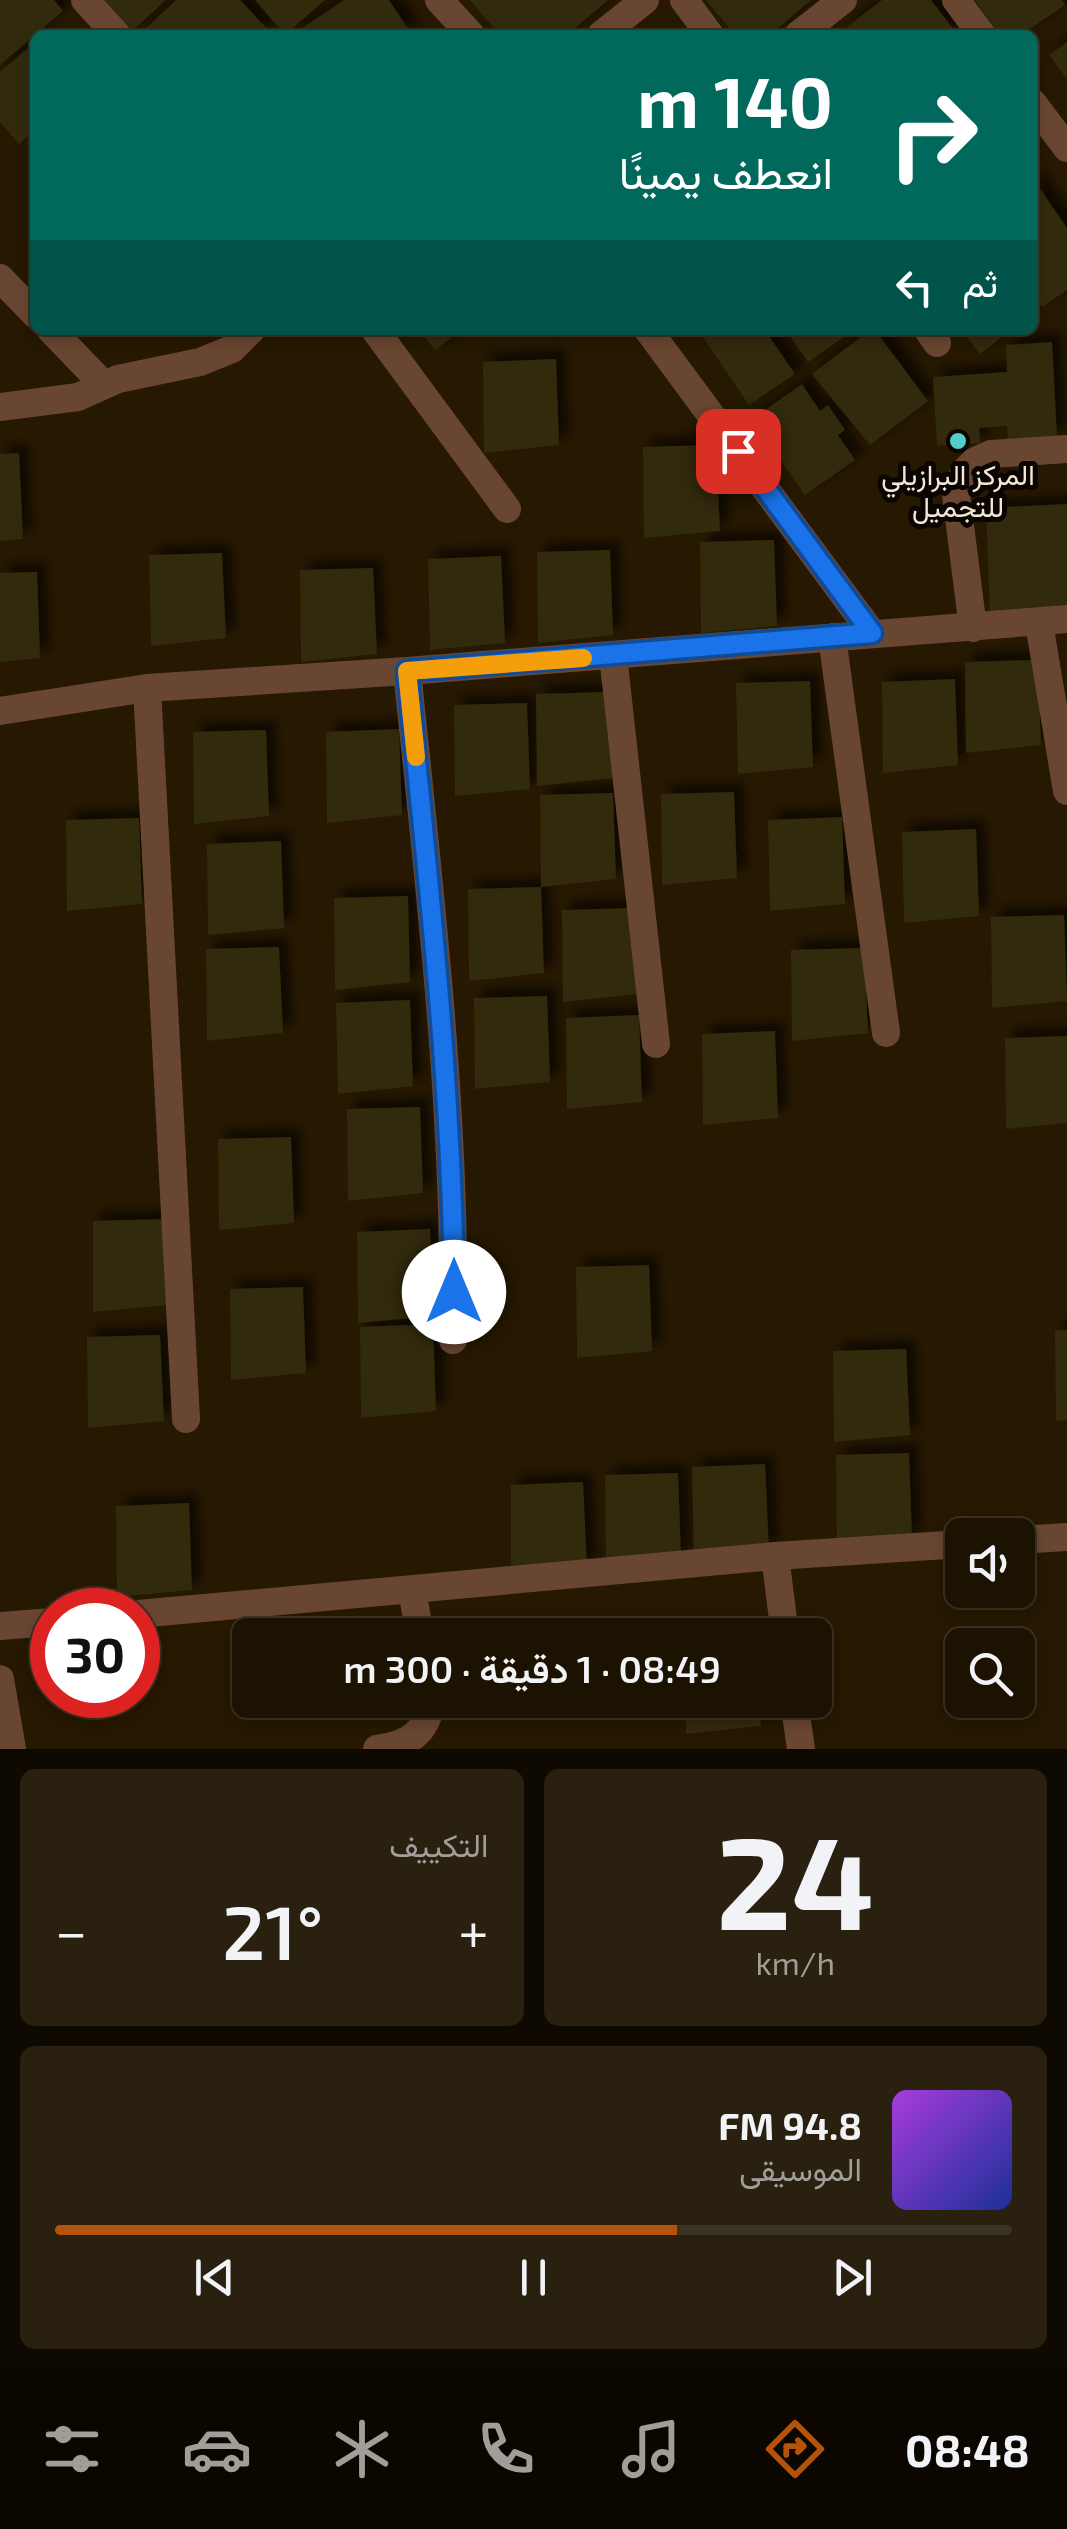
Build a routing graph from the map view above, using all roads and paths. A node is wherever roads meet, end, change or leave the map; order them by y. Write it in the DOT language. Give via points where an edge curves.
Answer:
graph roads {
  1 [pos="85,0"];
  2 [pos="439,0"];
  3 [pos="645,0"];
  4 [pos="684,0"];
  5 [pos="843,0"];
  6 [pos="956,0"];
  7 [pos="112,30"];
  8 [pos="466,30"];
  9 [pos="608,30"];
  10 [pos="706,30"];
  11 [pos="804,30"];
  12 [pos="978,30"];
  13 [pos="1038,110"];
  14 [pos="1067,148"];
  15 [pos="0,278"];
  16 [pos="30,309"];
  17 [pos="56,335"];
  18 [pos="246,335"];
  19 [pos="379,335"];
  20 [pos="652,335"];
  21 [pos="103,384"];
  22 [pos="0,407"];
  23 [pos="1067,449"];
  24 [pos="508,509"];
  25 [pos="1053,621"];
  26 [pos="973,628"];
  27 [pos="872,633"];
  28 [pos="832,637"];
  29 [pos="613,656"];
  30 [pos="407,671"];
  31 [pos="147,688"];
  32 [pos="0,711"];
  33 [pos="1067,791"];
  34 [pos="886,1033"];
  35 [pos="656,1044"];
  36 [pos="452,1340"];
  37 [pos="186,1419"];
  38 [pos="1067,1537"];
  39 [pos="1035,1539"];
  40 [pos="945,1545"];
  41 [pos="775,1556"];
  42 [pos="412,1590"];
  43 [pos="160,1612"];
  44 [pos="417,1618"];
  45 [pos="783,1618"];
  46 [pos="30,1624"];
  47 [pos="0,1626"];
  48 [pos="0,1679"];
  49 [pos="428,1718"];
  50 [pos="796,1718"];
  51 [pos="12,1749"];
  52 [pos="377,1749"];
  53 [pos="800,1749"];
  1 -- 7 [label="street"];
  2 -- 8 [label="street"];
  3 -- 9 [label="street"];
  4 -- 10 [label="street"];
  5 -- 11 [label="street"];
  6 -- 12 [label="street"];
  13 -- 14 [label="street"];
  15 -- 16 [label="street"];
  17 -- 21 [label="street"];
  18 -- 21 [label="street" via="219,356"];
  19 -- 24 [label="street"];
  20 -- 27 [label="street"];
  21 -- 22 [label="street" via="78,397"];
  23 -- 26 [label="street" via="992,454 964,472 956,494"];
  25 -- 26 [label="street"];
  25 -- 33 [label="street"];
  26 -- 27 [label="street"];
  27 -- 28 [label="street"];
  28 -- 29 [label="street"];
  28 -- 34 [label="street"];
  29 -- 30 [label="street"];
  29 -- 35 [label="street"];
  30 -- 31 [label="street"];
  30 -- 36 [label="street" via="444,1032"];
  31 -- 32 [label="street"];
  31 -- 37 [label="street"];
  38 -- 39 [label="street"];
  40 -- 41 [label="street"];
  41 -- 42 [label="street"];
  41 -- 45 [label="street"];
  42 -- 43 [label="street"];
  42 -- 44 [label="street"];
  46 -- 47 [label="street"];
  48 -- 51 [label="street"];
  49 -- 52 [label="street" via="412,1740"];
  50 -- 53 [label="street"];
}
